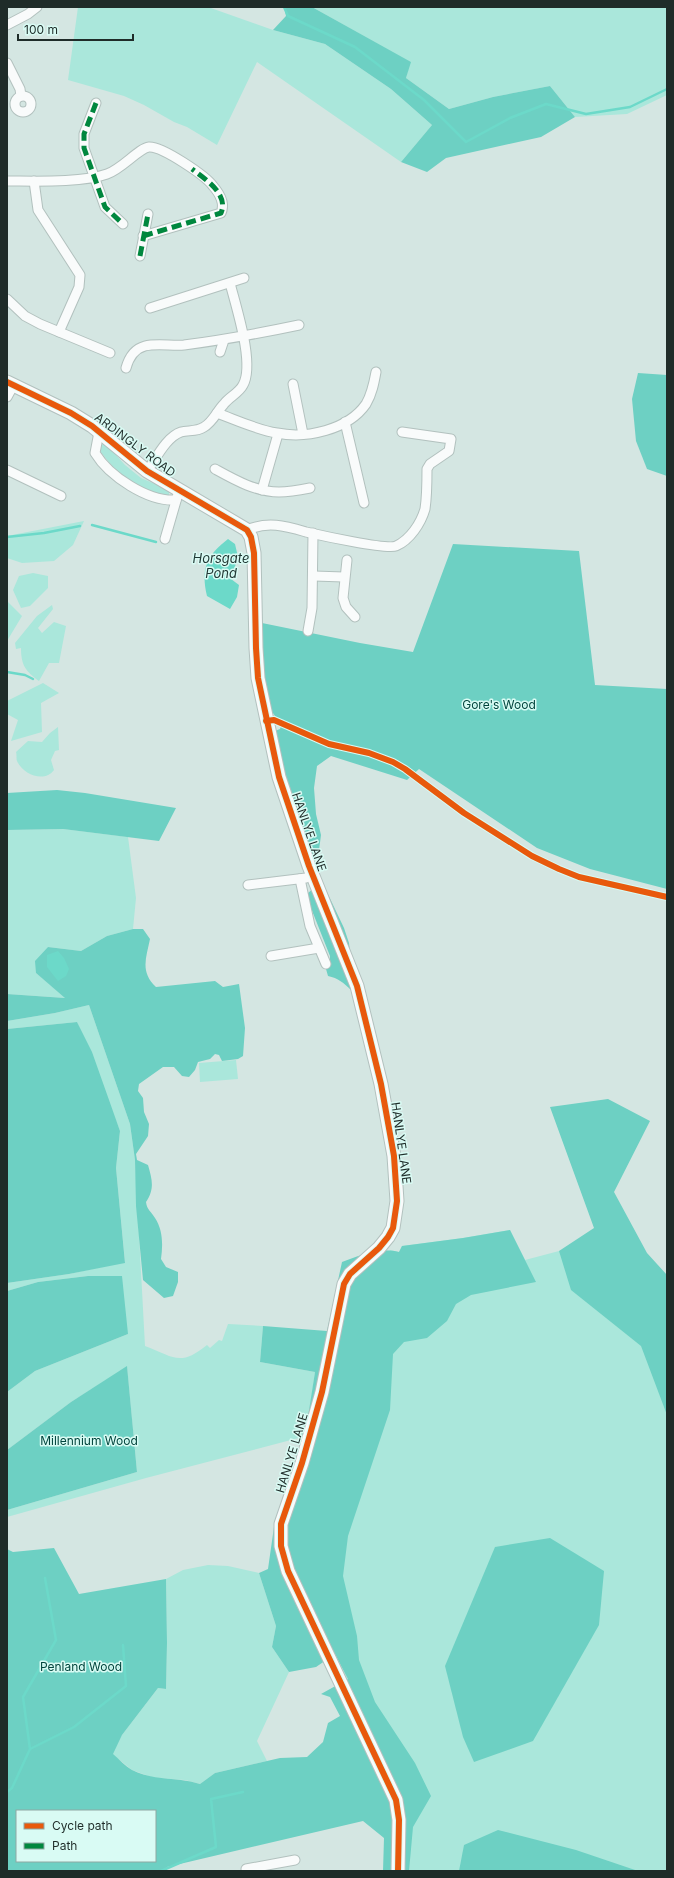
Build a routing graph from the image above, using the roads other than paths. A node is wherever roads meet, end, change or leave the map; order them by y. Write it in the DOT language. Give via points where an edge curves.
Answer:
graph roads {
  1 [pos="37,7"];
  2 [pos="7,25"];
  3 [pos="7,63"];
  4 [pos="21,96"];
  5 [pos="96,103"];
  6 [pos="94,178"];
  7 [pos="7,181"];
  8 [pos="34,181"];
  9 [pos="148,214"];
  10 [pos="123,224"];
  11 [pos="143,236"];
  12 [pos="140,256"];
  13 [pos="244,278"];
  14 [pos="230,284"];
  15 [pos="7,300"];
  16 [pos="150,308"];
  17 [pos="299,325"];
  18 [pos="59,332"];
  19 [pos="242,336"];
  20 [pos="224,340"];
  21 [pos="220,352"];
  22 [pos="110,353"];
  23 [pos="126,368"];
  24 [pos="376,372"];
  25 [pos="293,384"];
  26 [pos="9,388"];
  27 [pos="217,413"];
  28 [pos="345,422"];
  29 [pos="99,432"];
  30 [pos="402,432"];
  31 [pos="278,434"];
  32 [pos="303,434"];
  33 [pos="215,469"];
  34 [pos="7,470"];
  35 [pos="147,471"];
  36 [pos="310,488"];
  37 [pos="262,490"];
  38 [pos="61,496"];
  39 [pos="178,496"];
  40 [pos="364,503"];
  41 [pos="247,530"];
  42 [pos="313,533"];
  43 [pos="165,539"];
  44 [pos="347,560"];
  45 [pos="314,576"];
  46 [pos="344,577"];
  47 [pos="355,616"];
  48 [pos="308,631"];
  49 [pos="313,876"];
  50 [pos="300,879"];
  51 [pos="248,886"];
  52 [pos="319,948"];
  53 [pos="271,956"];
  54 [pos="326,964"];
  55 [pos="295,1860"];
  56 [pos="246,1869"];
  57 [pos="261,1869"];
  58 [pos="398,1871"];
  1 -- 2 [label="street"];
  3 -- 4 [label="street"];
  5 -- 6 [label="street" via="84,134 84,148"];
  6 -- 8 [label="street"];
  6 -- 10 [label="street" via="105,207"];
  6 -- 11 [label="street" via="120,168 142,149 150,147 157,148 207,180 220,195 224,208 221,213"];
  7 -- 8 [label="street"];
  8 -- 18 [label="street" via="38,210 80,275 79,287"];
  9 -- 11 [label="street"];
  11 -- 12 [label="street"];
  13 -- 14 [label="street"];
  14 -- 16 [label="street"];
  14 -- 19 [label="street"];
  15 -- 18 [label="street" via="25,316"];
  17 -- 19 [label="street"];
  18 -- 22 [label="street"];
  19 -- 20 [label="street"];
  19 -- 27 [label="street" via="248,361 247,377 241,389 224,402"];
  20 -- 21 [label="street"];
  20 -- 23 [label="street" via="144,346 130,356"];
  24 -- 28 [label="street" via="365,405"];
  25 -- 32 [label="street"];
  26 -- 29 [label="street, ARDINGLY ROAD" via="72,413"];
  27 -- 31 [label="street"];
  27 -- 35 [label="street" via="205,427 182,432 173,437"];
  28 -- 32 [label="street" via="320,432"];
  28 -- 40 [label="street"];
  29 -- 35 [label="street, ARDINGLY ROAD"];
  29 -- 39 [label="street" via="95,453 105,466 141,492 165,500"];
  30 -- 42 [label="street" via="451,439 449,451 430,464 428,469 425,508 416,528 395,546 384,547"];
  31 -- 32 [label="street"];
  31 -- 37 [label="street"];
  33 -- 37 [label="street" via="239,482"];
  34 -- 38 [label="street"];
  35 -- 39 [label="street, ARDINGLY ROAD"];
  36 -- 37 [label="street" via="281,492"];
  39 -- 41 [label="street, ARDINGLY ROAD"];
  39 -- 43 [label="street"];
  41 -- 42 [label="street" via="276,524"];
  41 -- 49 [label="street, HANLYE LANE" via="254,553 256,648 262,701 279,777"];
  42 -- 45 [label="street"];
  44 -- 46 [label="street"];
  45 -- 46 [label="street"];
  45 -- 48 [label="street"];
  46 -- 47 [label="street" via="343,598 346,607"];
  49 -- 50 [label="street"];
  49 -- 58 [label="street, HANLYE LANE" via="357,986 390,1127 397,1201 395,1218 388,1238 350,1274 344,1284 322,1392 281,1524 280,1546 288,1571 396,1800 399,1820"];
  50 -- 51 [label="street"];
  50 -- 52 [label="street" via="310,926"];
  52 -- 53 [label="street"];
  52 -- 54 [label="street"];
  55 -- 57 [label="street"];
  56 -- 57 [label="street"];
}
